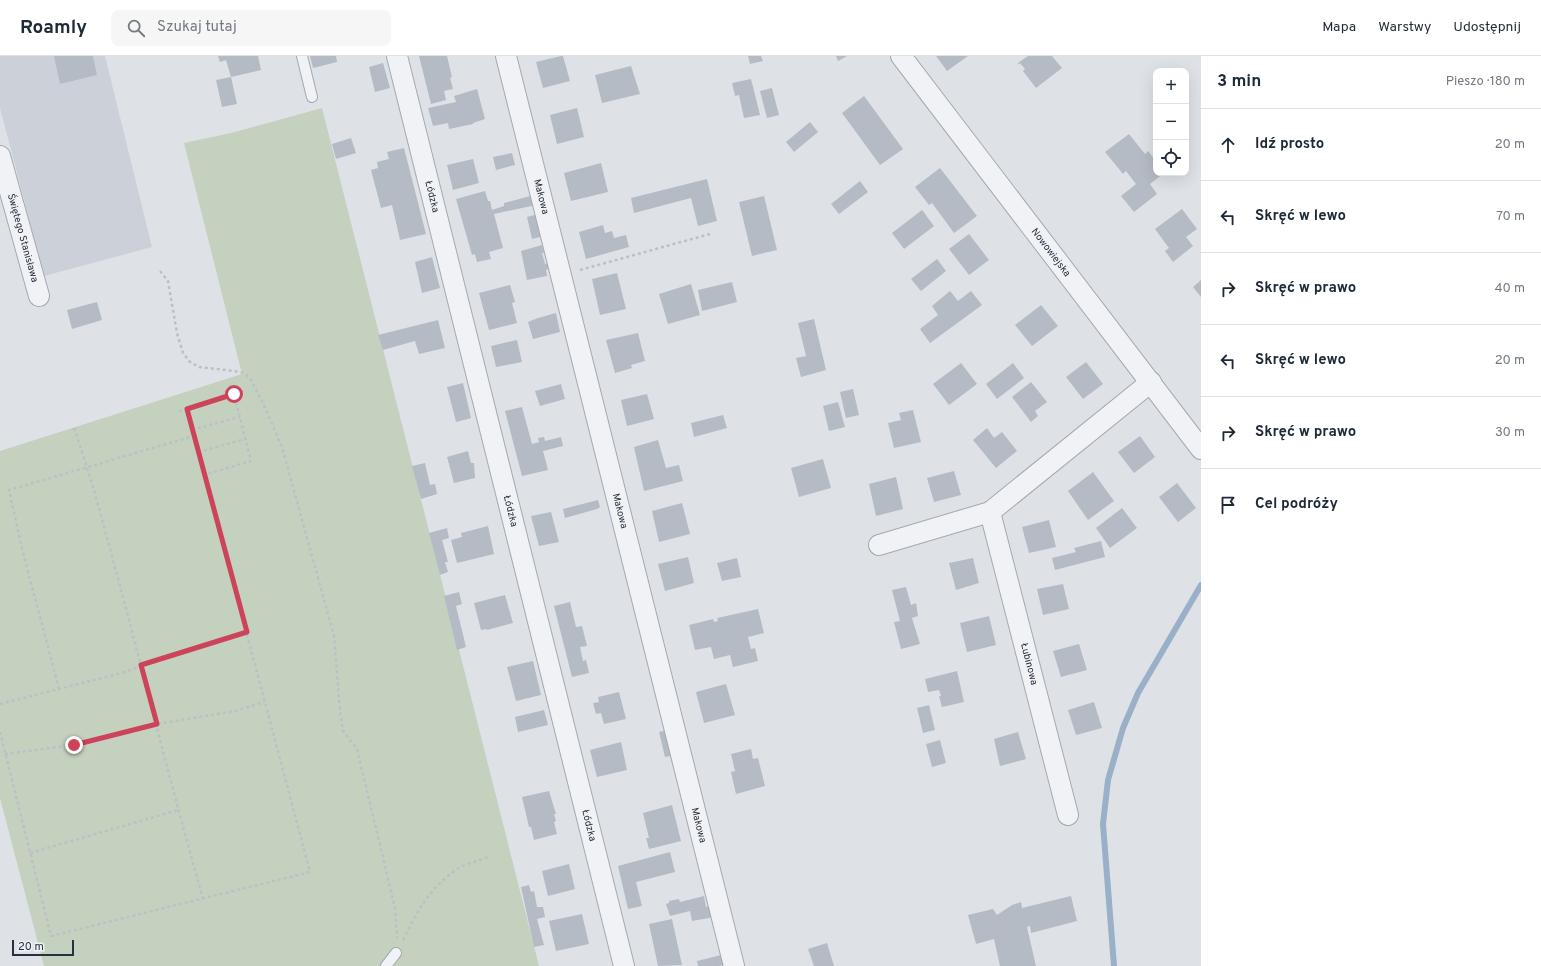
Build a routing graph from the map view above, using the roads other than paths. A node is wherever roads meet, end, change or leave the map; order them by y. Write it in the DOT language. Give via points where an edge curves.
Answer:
graph roads {
  1 [pos="302,56"];
  2 [pos="397,56"];
  3 [pos="506,56"];
  4 [pos="901,56"];
  5 [pos="312,97"];
  6 [pos="0,156"];
  7 [pos="39,296"];
  8 [pos="1151,382"];
  9 [pos="1201,449"];
  10 [pos="990,512"];
  11 [pos="879,545"];
  12 [pos="1068,815"];
  13 [pos="396,953"];
  14 [pos="386,966"];
  15 [pos="624,966"];
  16 [pos="734,966"];
  1 -- 5 [label="lane"];
  2 -- 15 [label="street, Łódzka"];
  3 -- 16 [label="street, Makowa"];
  4 -- 8 [label="street, Nowowiejska"];
  6 -- 7 [label="street, Świętego Stanisława"];
  8 -- 9 [label="street, Nowowiejska"];
  8 -- 10 [label="street"];
  10 -- 11 [label="street"];
  10 -- 12 [label="street, Łubinowa"];
  13 -- 14 [label="lane"];
}
